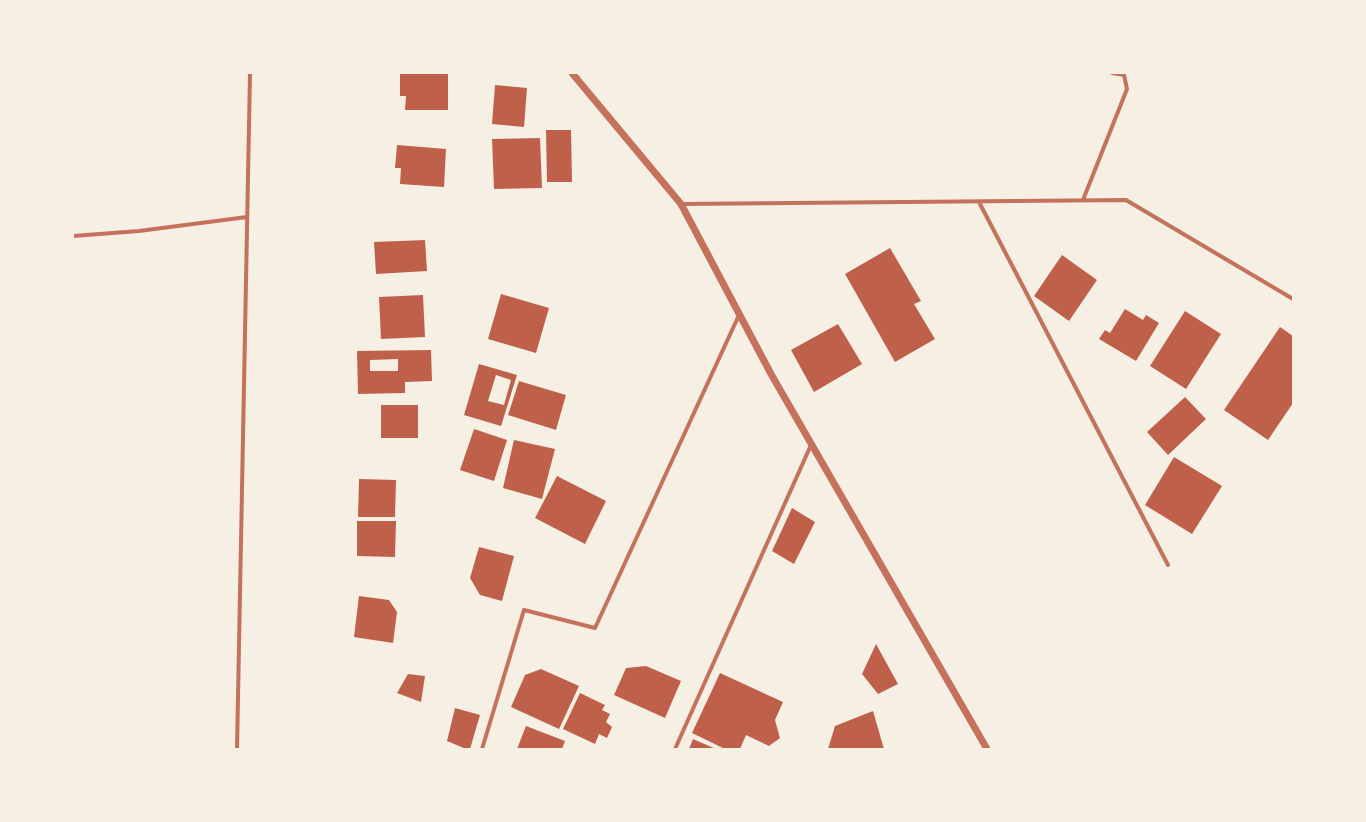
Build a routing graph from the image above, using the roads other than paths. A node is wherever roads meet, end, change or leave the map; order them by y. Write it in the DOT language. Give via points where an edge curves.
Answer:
graph roads {
  1 [pos="250,73"];
  2 [pos="572,73"];
  3 [pos="1112,73"];
  4 [pos="1083,200"];
  5 [pos="978,202"];
  6 [pos="681,204"];
  7 [pos="247,217"];
  8 [pos="73,236"];
  9 [pos="1293,299"];
  10 [pos="739,314"];
  11 [pos="811,444"];
  12 [pos="1168,564"];
  13 [pos="237,749"];
  14 [pos="482,749"];
  15 [pos="675,749"];
  16 [pos="987,749"];
  1 -- 7 [label="street"];
  2 -- 6 [label="street"];
  3 -- 4 [label="street" via="1124,76 1127,89"];
  4 -- 5 [label="street"];
  4 -- 9 [label="street" via="1126,200"];
  5 -- 6 [label="street"];
  5 -- 12 [label="street"];
  6 -- 10 [label="street"];
  7 -- 8 [label="street" via="140,231"];
  7 -- 13 [label="street"];
  10 -- 11 [label="street"];
  10 -- 14 [label="street" via="595,628 524,610"];
  11 -- 15 [label="street"];
  11 -- 16 [label="street"];
}
